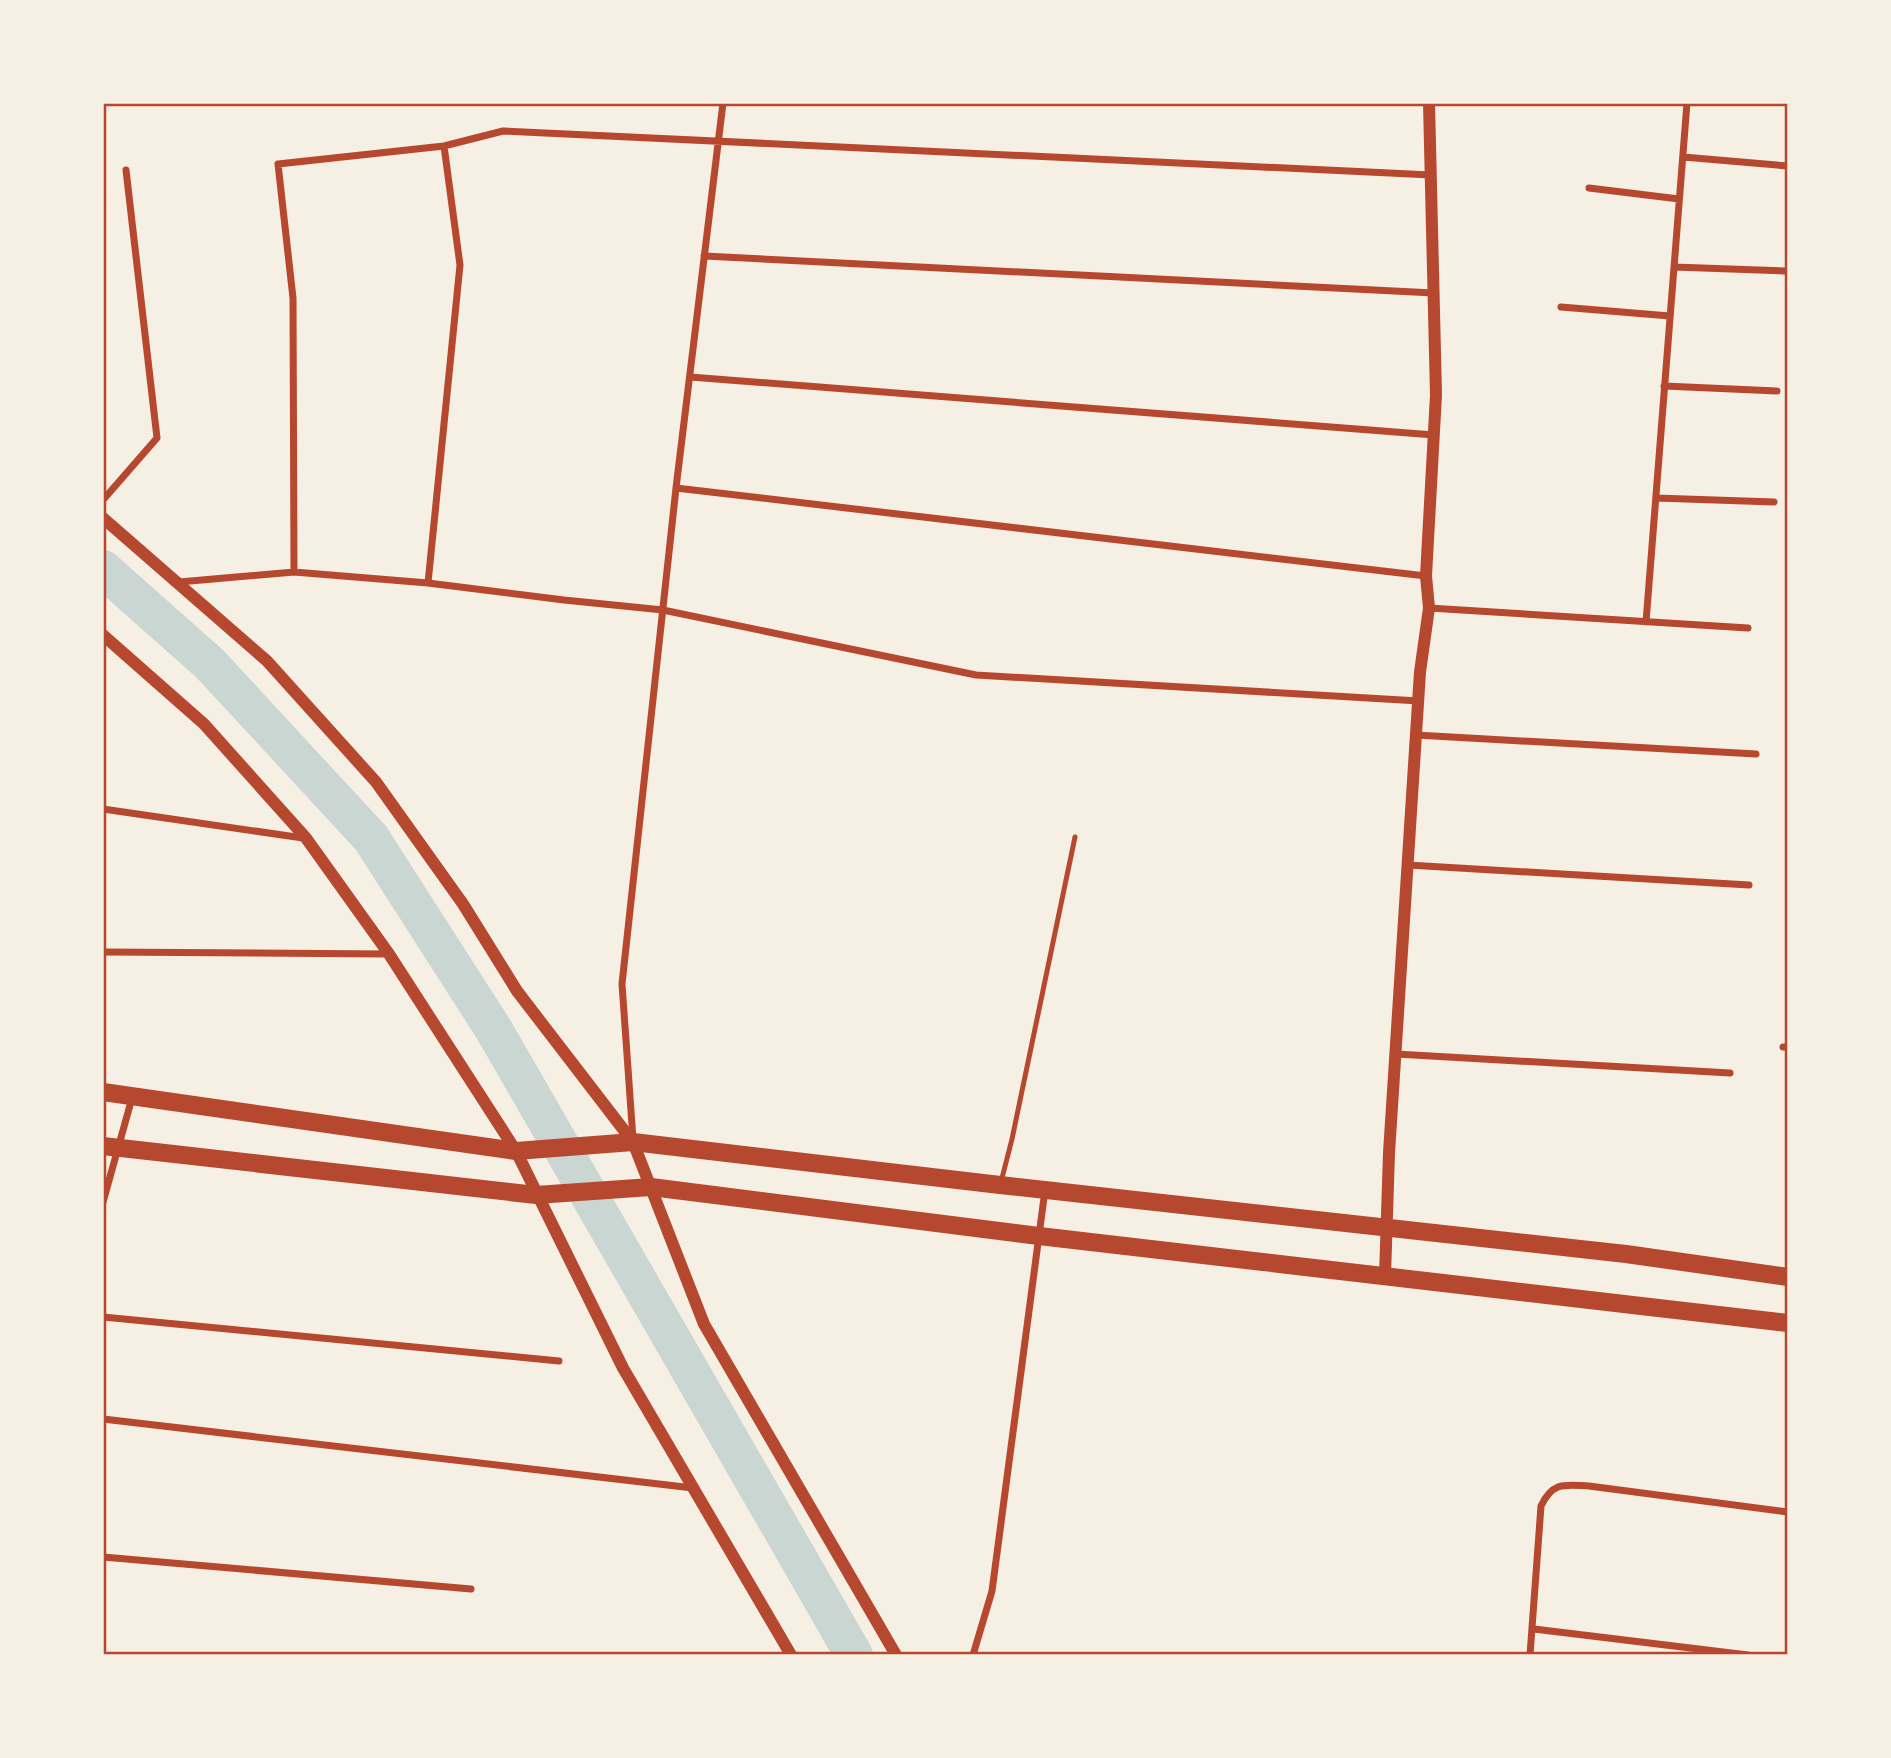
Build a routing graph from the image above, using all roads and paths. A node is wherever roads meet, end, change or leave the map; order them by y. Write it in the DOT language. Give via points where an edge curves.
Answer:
graph roads {
  1 [pos="723,103"];
  2 [pos="1429,103"];
  3 [pos="1687,103"];
  4 [pos="719,140"];
  5 [pos="444,146"];
  6 [pos="1683,157"];
  7 [pos="1788,166"];
  8 [pos="125,170"];
  9 [pos="1431,175"];
  10 [pos="1589,188"];
  11 [pos="1679,199"];
  12 [pos="704,257"];
  13 [pos="1674,267"];
  14 [pos="1786,271"];
  15 [pos="1434,293"];
  16 [pos="1561,307"];
  17 [pos="1670,316"];
  18 [pos="690,377"];
  19 [pos="1664,386"];
  20 [pos="1777,391"];
  21 [pos="1434,435"];
  22 [pos="676,488"];
  23 [pos="1656,498"];
  24 [pos="103,500"];
  25 [pos="1774,502"];
  26 [pos="103,518"];
  27 [pos="294,572"];
  28 [pos="1426,576"];
  29 [pos="179,582"];
  30 [pos="428,583"];
  31 [pos="1429,608"];
  32 [pos="663,610"];
  33 [pos="1646,622"];
  34 [pos="1748,628"];
  35 [pos="103,635"];
  36 [pos="1419,701"];
  37 [pos="1416,735"];
  38 [pos="1756,754"];
  39 [pos="103,809"];
  40 [pos="1075,837"];
  41 [pos="306,838"];
  42 [pos="1408,866"];
  43 [pos="1749,885"];
  44 [pos="103,952"];
  45 [pos="389,954"];
  46 [pos="1396,1054"];
  47 [pos="1730,1073"];
  48 [pos="103,1092"];
  49 [pos="133,1095"];
  50 [pos="633,1142"];
  51 [pos="111,1147"];
  52 [pos="516,1151"];
  53 [pos="1000,1185"];
  54 [pos="651,1187"];
  55 [pos="1045,1190"];
  56 [pos="536,1195"];
  57 [pos="103,1202"];
  58 [pos="1388,1227"];
  59 [pos="1039,1236"];
  60 [pos="1385,1276"];
  61 [pos="1788,1277"];
  62 [pos="103,1317"];
  63 [pos="1788,1323"];
  64 [pos="559,1361"];
  65 [pos="103,1419"];
  66 [pos="693,1488"];
  67 [pos="1788,1512"];
  68 [pos="103,1557"];
  69 [pos="471,1589"];
  70 [pos="1534,1629"];
  71 [pos="791,1655"];
  72 [pos="896,1655"];
  73 [pos="973,1655"];
  74 [pos="1530,1655"];
  75 [pos="1748,1655"];
  1 -- 4 [label="street"];
  2 -- 9 [label="street"];
  3 -- 6 [label="street"];
  4 -- 5 [label="street" via="503,131"];
  4 -- 9 [label="street"];
  4 -- 12 [label="street"];
  5 -- 27 [label="street" via="278,164 293,298"];
  5 -- 30 [label="street" via="460,265"];
  6 -- 7 [label="street"];
  6 -- 11 [label="street"];
  8 -- 24 [label="street" via="157,438"];
  9 -- 15 [label="street"];
  10 -- 11 [label="street"];
  11 -- 13 [label="street"];
  12 -- 15 [label="street"];
  12 -- 18 [label="street"];
  13 -- 14 [label="street"];
  13 -- 17 [label="street"];
  15 -- 21 [label="street"];
  16 -- 17 [label="street"];
  17 -- 19 [label="street"];
  18 -- 21 [label="street"];
  18 -- 22 [label="street"];
  19 -- 20 [label="street"];
  19 -- 23 [label="street"];
  21 -- 28 [label="street"];
  22 -- 28 [label="street"];
  22 -- 32 [label="street"];
  23 -- 25 [label="street"];
  23 -- 33 [label="street"];
  26 -- 29 [label="street"];
  27 -- 29 [label="street"];
  27 -- 30 [label="street"];
  28 -- 31 [label="street"];
  29 -- 50 [label="street" via="267,661 376,782 517,991"];
  30 -- 32 [label="street"];
  31 -- 33 [label="street"];
  31 -- 36 [label="street"];
  32 -- 36 [label="street" via="976,675"];
  32 -- 50 [label="street" via="622,984"];
  33 -- 34 [label="street"];
  35 -- 41 [label="street" via="204,724"];
  36 -- 37 [label="street"];
  37 -- 38 [label="street"];
  37 -- 42 [label="street"];
  39 -- 41 [label="street"];
  40 -- 53 [label="lane"];
  41 -- 45 [label="street"];
  42 -- 43 [label="street"];
  42 -- 46 [label="street"];
  44 -- 45 [label="street"];
  45 -- 52 [label="street"];
  46 -- 47 [label="street"];
  46 -- 58 [label="street"];
  48 -- 49 [label="main road"];
  49 -- 51 [label="street"];
  49 -- 52 [label="main road"];
  50 -- 52 [label="main road"];
  50 -- 53 [label="main road"];
  50 -- 54 [label="street"];
  51 -- 56 [label="main road"];
  51 -- 57 [label="street"];
  52 -- 56 [label="street"];
  53 -- 55 [label="main road"];
  54 -- 56 [label="main road"];
  54 -- 59 [label="main road"];
  54 -- 72 [label="street" via="704,1324"];
  55 -- 58 [label="main road"];
  55 -- 59 [label="street"];
  56 -- 66 [label="street" via="623,1368"];
  58 -- 60 [label="street"];
  58 -- 61 [label="main road"];
  59 -- 60 [label="main road"];
  59 -- 73 [label="street" via="992,1591"];
  60 -- 63 [label="main road"];
  62 -- 64 [label="street"];
  65 -- 66 [label="street"];
  66 -- 71 [label="street"];
  67 -- 70 [label="street" via="1561,1485 1547,1493 1541,1506"];
  68 -- 69 [label="street"];
  70 -- 74 [label="street"];
  70 -- 75 [label="street"];
}
